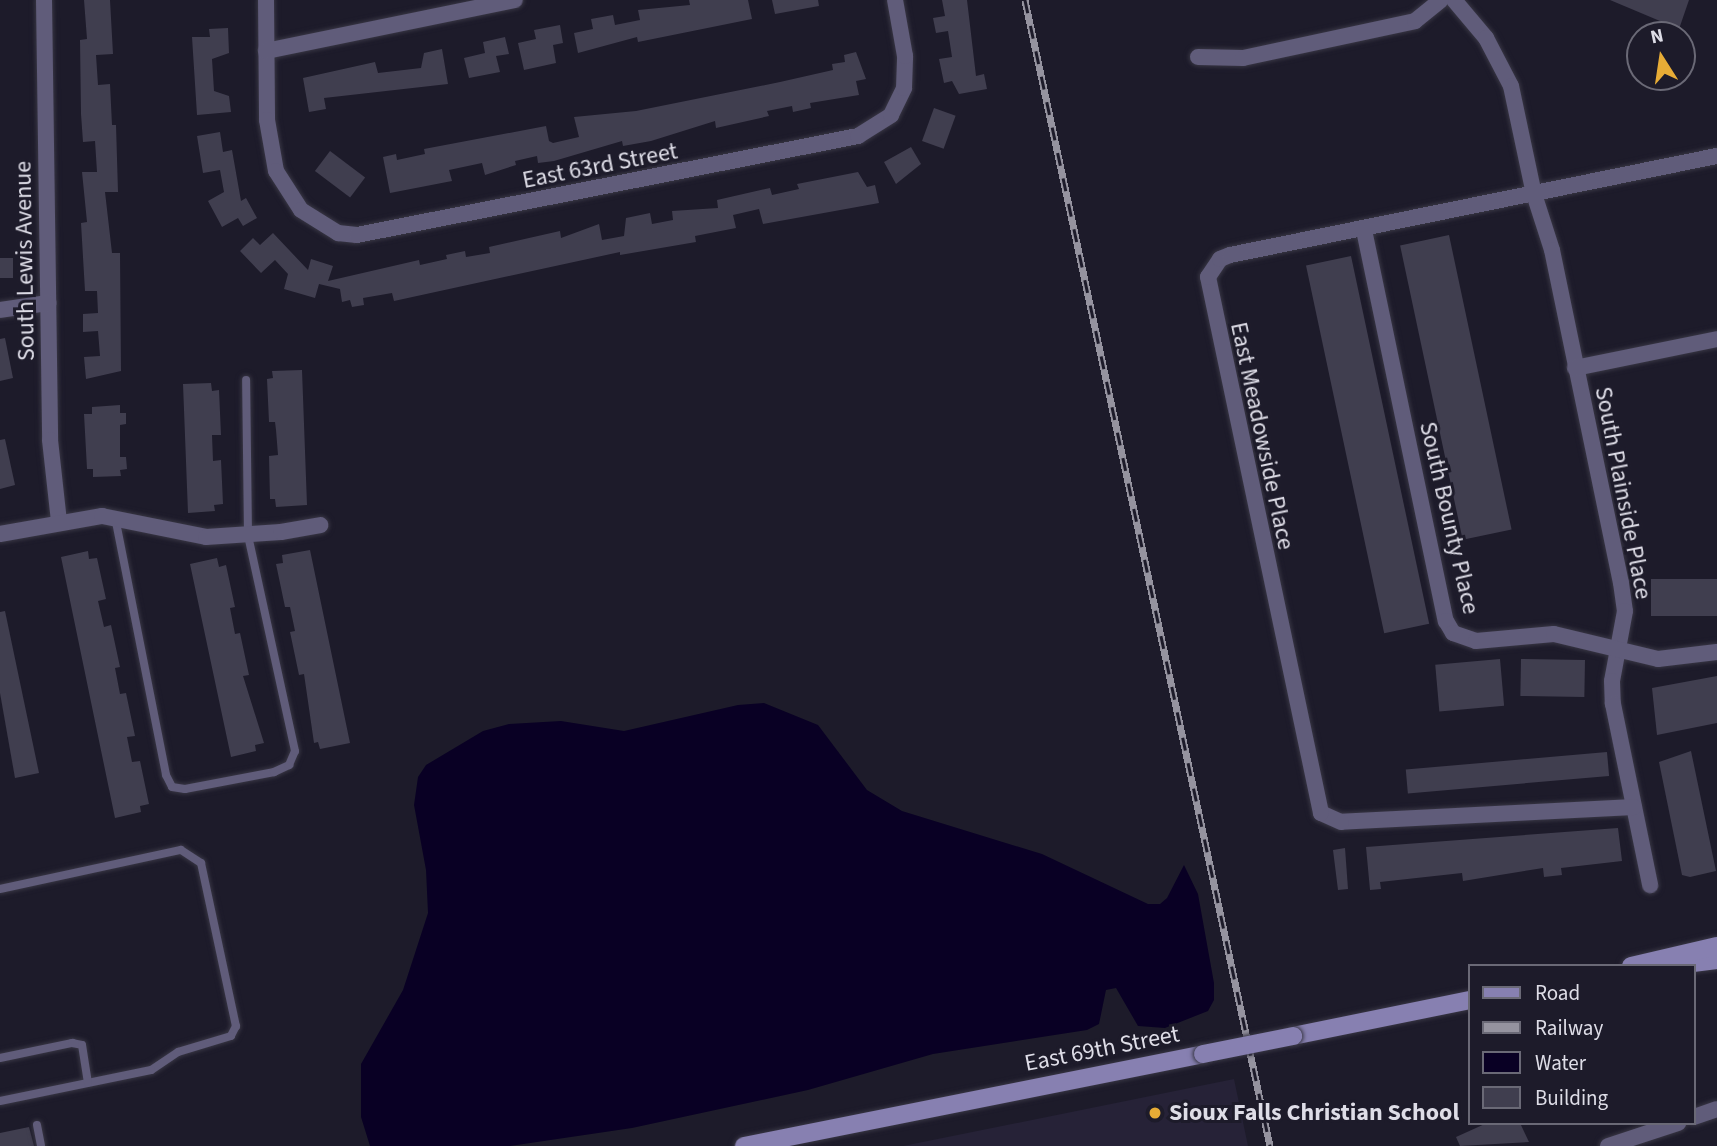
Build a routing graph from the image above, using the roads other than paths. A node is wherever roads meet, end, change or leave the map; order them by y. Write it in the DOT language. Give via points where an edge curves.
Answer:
graph roads {
  1 [pos="44,0"];
  2 [pos="266,0"];
  3 [pos="895,0"];
  4 [pos="1441,0"];
  5 [pos="1454,0"];
  6 [pos="506,1"];
  7 [pos="266,51"];
  8 [pos="1198,57"];
  9 [pos="1717,156"];
  10 [pos="1534,194"];
  11 [pos="1364,230"];
  12 [pos="48,303"];
  13 [pos="0,310"];
  14 [pos="1717,339"];
  15 [pos="1575,368"];
  16 [pos="246,380"];
  17 [pos="115,517"];
  18 [pos="59,521"];
  19 [pos="320,525"];
  20 [pos="0,534"];
  21 [pos="248,534"];
  22 [pos="1621,650"];
  23 [pos="1717,652"];
  24 [pos="1634,807"];
  25 [pos="1650,885"];
  26 [pos="0,889"];
  27 [pos="1717,946"];
  28 [pos="1717,960"];
  29 [pos="1640,964"];
  30 [pos="1689,964"];
  31 [pos="1468,1000"];
  32 [pos="0,1059"];
  33 [pos="88,1083"];
  34 [pos="0,1101"];
  35 [pos="1717,1110"];
  36 [pos="1696,1116"];
  37 [pos="37,1125"];
  38 [pos="1672,1125"];
  39 [pos="41,1146"];
  40 [pos="744,1146"];
  41 [pos="1608,1146"];
  1 -- 12 [label="street, South Lewis Avenue"];
  2 -- 7 [label="street"];
  3 -- 7 [label="street, East 63rd Street" via="906,76 899,101 877,128 858,136 376,234 338,233 301,210 271,158"];
  4 -- 8 [label="street" via="1415,20 1389,27 1243,58"];
  5 -- 10 [label="street, South Plainside Place" via="1486,38 1511,86"];
  6 -- 7 [label="street"];
  9 -- 10 [label="street, East Meadowside Place"];
  10 -- 11 [label="street, East Meadowside Place"];
  10 -- 15 [label="street, South Plainside Place" via="1552,250"];
  11 -- 22 [label="street, South Bounty Place" via="1443,607 1453,633 1476,641 1554,634"];
  11 -- 24 [label="street, East Meadowside Place" via="1230,255 1220,259 1208,277 1321,813 1341,822"];
  12 -- 13 [label="street"];
  12 -- 18 [label="street, South Lewis Avenue" via="50,440"];
  14 -- 15 [label="street"];
  15 -- 22 [label="street, South Plainside Place" via="1621,583 1625,611"];
  16 -- 21 [label="lane"];
  17 -- 18 [label="street"];
  17 -- 21 [label="street" via="186,535"];
  17 -- 21 [label="lane" via="166,775 172,787 186,789 274,772 289,765 295,751"];
  18 -- 20 [label="street"];
  19 -- 21 [label="street"];
  22 -- 23 [label="street, South Bounty Place" via="1658,659"];
  22 -- 24 [label="street, South Plainside Place" via="1612,681 1613,704"];
  24 -- 25 [label="street, South Plainside Place"];
  26 -- 33 [label="lane" via="181,850 201,863 236,1026 231,1036 178,1052 151,1070"];
  27 -- 29 [label="main road"];
  28 -- 30 [label="main road"];
  31 -- 40 [label="main road, East 69th Street, bridge"];
  32 -- 33 [label="lane" via="72,1043 82,1045"];
  33 -- 34 [label="lane"];
  35 -- 36 [label="street"];
  37 -- 39 [label="lane"];
  38 -- 41 [label="street"];
}
